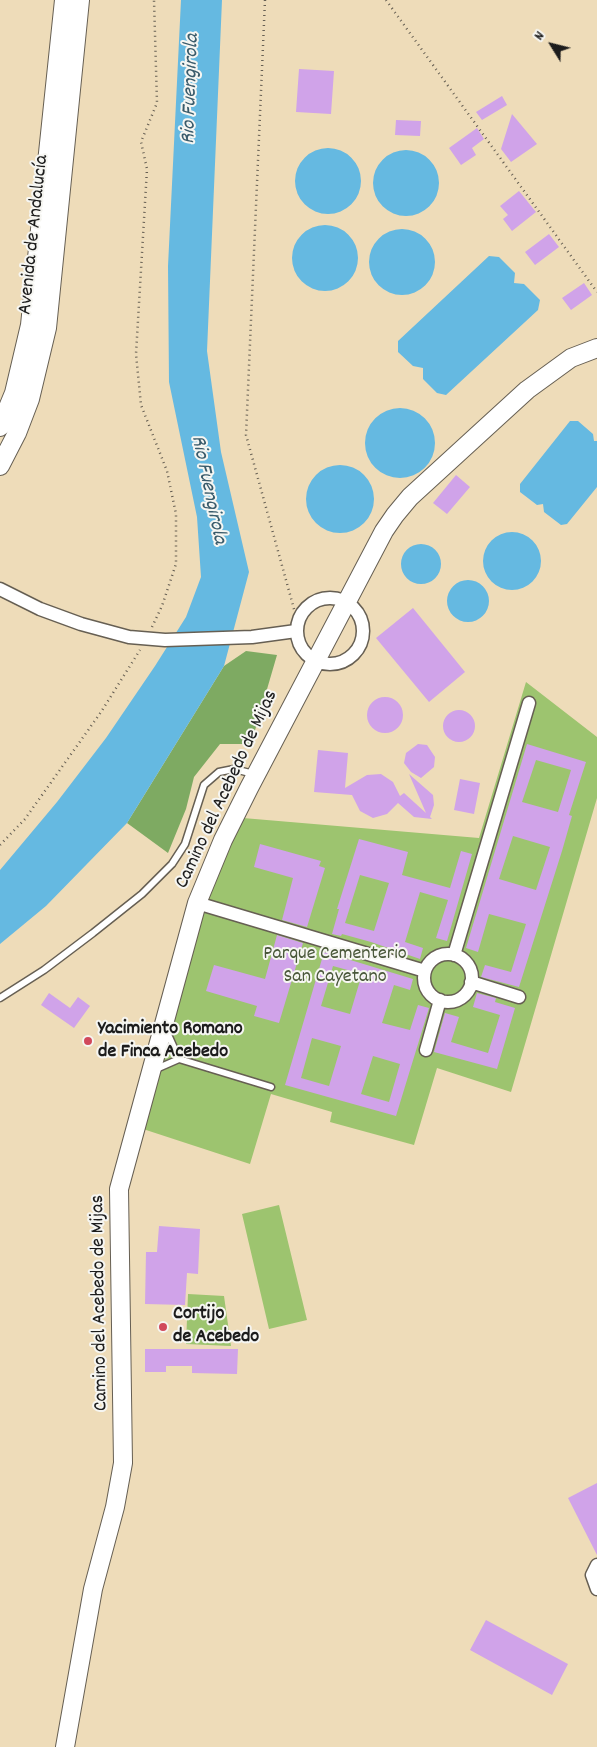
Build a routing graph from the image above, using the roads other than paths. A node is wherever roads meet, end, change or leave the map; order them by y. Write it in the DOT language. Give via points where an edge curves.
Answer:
graph roads {
  1 [pos="64,0"];
  2 [pos="80,0"];
  3 [pos="597,348"];
  4 [pos="0,427"];
  5 [pos="0,466"];
  6 [pos="0,589"];
  7 [pos="346,602"];
  8 [pos="297,626"];
  9 [pos="315,660"];
  10 [pos="529,704"];
  11 [pos="256,775"];
  12 [pos="197,903"];
  13 [pos="454,955"];
  14 [pos="425,970"];
  15 [pos="471,982"];
  16 [pos="519,997"];
  17 [pos="0,998"];
  18 [pos="440,1000"];
  19 [pos="165,1027"];
  20 [pos="426,1050"];
  21 [pos="179,1058"];
  22 [pos="152,1071"];
  23 [pos="271,1087"];
  24 [pos="597,1565"];
  25 [pos="597,1589"];
  26 [pos="65,1747"];
  1 -- 4 [label="street, Avenida de Andalucía" via="30,325 14,393"];
  2 -- 5 [label="street, Avenida de Andalucía" via="47,328 30,399"];
  3 -- 7 [label="street, Camino del Acebedo de Mijas" via="571,358 550,372 410,497 384,531"];
  6 -- 8 [label="street" via="40,609 129,637 165,640 252,637"];
  7 -- 8 [label="street" via="332,597 314,601 306,607"];
  7 -- 9 [label="street, Camino del Acebedo de Mijas"];
  7 -- 9 [label="street" via="359,614 363,624 357,650 340,663 324,664"];
  8 -- 9 [label="street" via="298,643 306,655"];
  9 -- 11 [label="street, Camino del Acebedo de Mijas"];
  10 -- 13 [label="street"];
  11 -- 12 [label="street, Camino del Acebedo de Mijas" via="223,840"];
  11 -- 17 [label="lane" via="234,769 219,772 204,785 185,844 172,864 142,894 93,933"];
  12 -- 14 [label="street"];
  12 -- 19 [label="street, Camino del Acebedo de Mijas"];
  13 -- 14 [label="street" via="445,952 428,961"];
  13 -- 15 [label="street" via="463,958 473,975"];
  14 -- 18 [label="street" via="422,981 432,997"];
  15 -- 16 [label="street"];
  15 -- 18 [label="street" via="468,993 451,1004"];
  18 -- 20 [label="street"];
  19 -- 21 [label="lane"];
  19 -- 22 [label="street, Camino del Acebedo de Mijas"];
  21 -- 22 [label="lane"];
  21 -- 23 [label="lane"];
  22 -- 26 [label="street, Camino del Acebedo de Mijas" via="119,1189 123,1463 93,1589"];
  24 -- 25 [label="street" via="592,1576"];
}
